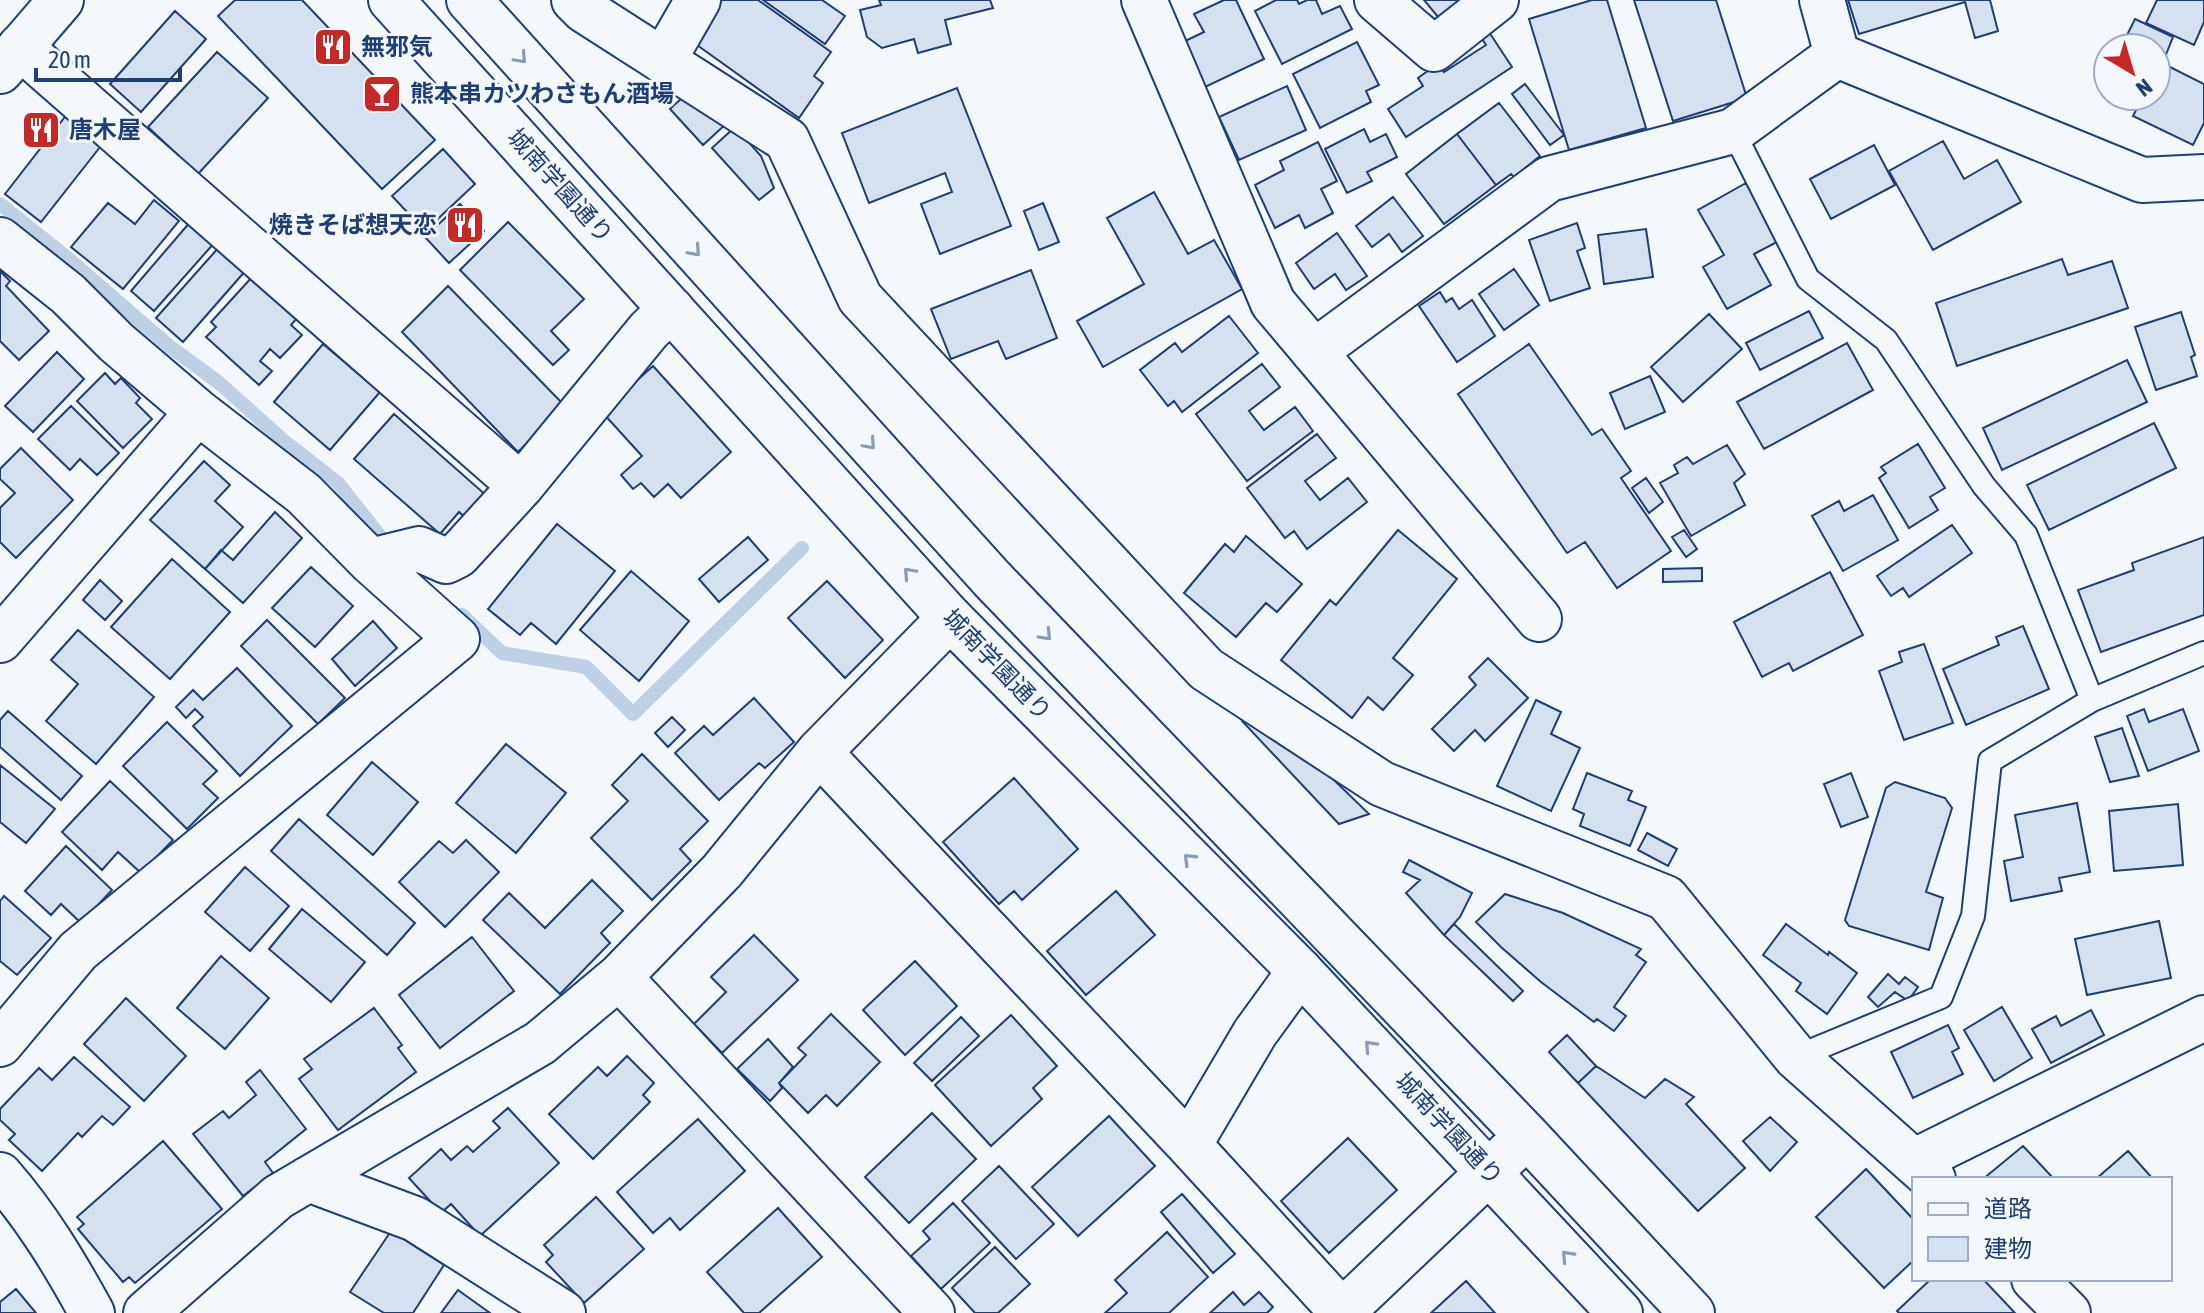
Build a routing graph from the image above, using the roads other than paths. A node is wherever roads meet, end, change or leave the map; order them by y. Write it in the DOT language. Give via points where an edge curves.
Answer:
graph roads {
  1 [pos="61,0"];
  2 [pos="391,0"];
  3 [pos="469,0"];
  4 [pos="574,0"];
  5 [pos="698,0"];
  6 [pos="1144,0"];
  7 [pos="1377,0"];
  8 [pos="1496,0"];
  9 [pos="1822,0"];
  10 [pos="1837,55"];
  11 [pos="10,59"];
  12 [pos="663,61"];
  13 [pos="1733,131"];
  14 [pos="2204,177"];
  15 [pos="0,240"];
  16 [pos="671,309"];
  17 [pos="1314,352"];
  18 [pos="198,412"];
  19 [pos="521,486"];
  20 [pos="370,561"];
  21 [pos="950,618"];
  22 [pos="1539,619"];
  23 [pos="0,640"];
  24 [pos="2204,653"];
  25 [pos="2092,700"];
  26 [pos="819,752"];
  27 [pos="1300,971"];
  28 [pos="619,977"];
  29 [pos="2204,1018"];
  30 [pos="0,1044"];
  31 [pos="1796,1057"];
  32 [pos="1527,1136"];
  33 [pos="1189,1145"];
  34 [pos="1924,1170"];
  35 [pos="1489,1173"];
  36 [pos="0,1175"];
  37 [pos="308,1179"];
  38 [pos="2036,1281"];
  39 [pos="92,1313"];
  40 [pos="146,1313"];
  41 [pos="563,1313"];
  42 [pos="932,1313"];
  43 [pos="1342,1313"];
  44 [pos="1620,1313"];
  45 [pos="1692,1313"];
  46 [pos="2068,1313"];
  1 -- 11 [label="street"];
  2 -- 16 [label="street, 城南学園通り"];
  3 -- 32 [label="street, 城南学園通り, one-way" via="992,579"];
  4 -- 12 [label="street"];
  5 -- 12 [label="street"];
  6 -- 17 [label="street" via="1273,303"];
  7 -- 8 [label="street" via="1434,49"];
  9 -- 10 [label="street"];
  10 -- 13 [label="street"];
  10 -- 14 [label="street" via="2142,180"];
  11 -- 19 [label="street"];
  12 -- 31 [label="street" via="787,140 860,298 1206,669 1382,784 1666,898"];
  13 -- 17 [label="street" via="1549,179"];
  13 -- 25 [label="lane" via="1808,279 1886,340 1984,486 2026,535"];
  15 -- 18 [label="street"];
  16 -- 19 [label="street"];
  21 -- 16 [label="street, 城南学園通り, one-way"];
  17 -- 22 [label="street"];
  18 -- 20 [label="street" via="304,494"];
  18 -- 23 [label="street"];
  19 -- 20 [label="street" via="458,555 446,561 419,549"];
  20 -- 30 [label="street" via="457,639 78,951"];
  21 -- 26 [label="street"];
  27 -- 21 [label="street, 城南学園通り, one-way"];
  24 -- 25 [label="lane"];
  25 -- 31 [label="lane" via="1990,761 1973,916 1941,997"];
  26 -- 28 [label="street" via="722,871"];
  26 -- 33 [label="street"];
  27 -- 33 [label="street" via="1255,1033"];
  35 -- 27 [label="street, 城南学園通り, one-way"];
  28 -- 37 [label="street" via="540,1043"];
  28 -- 42 [label="street"];
  29 -- 34 [label="street"];
  31 -- 34 [label="street"];
  32 -- 35 [label="street"];
  32 -- 45 [label="street, 城南学園通り"];
  33 -- 43 [label="street"];
  35 -- 43 [label="street"];
  44 -- 35 [label="street, 城南学園通り, one-way"];
  36 -- 39 [label="street" via="61,1257"];
  37 -- 40 [label="street" via="278,1197"];
  37 -- 41 [label="street" via="415,1219"];
  38 -- 46 [label="street"];
}
